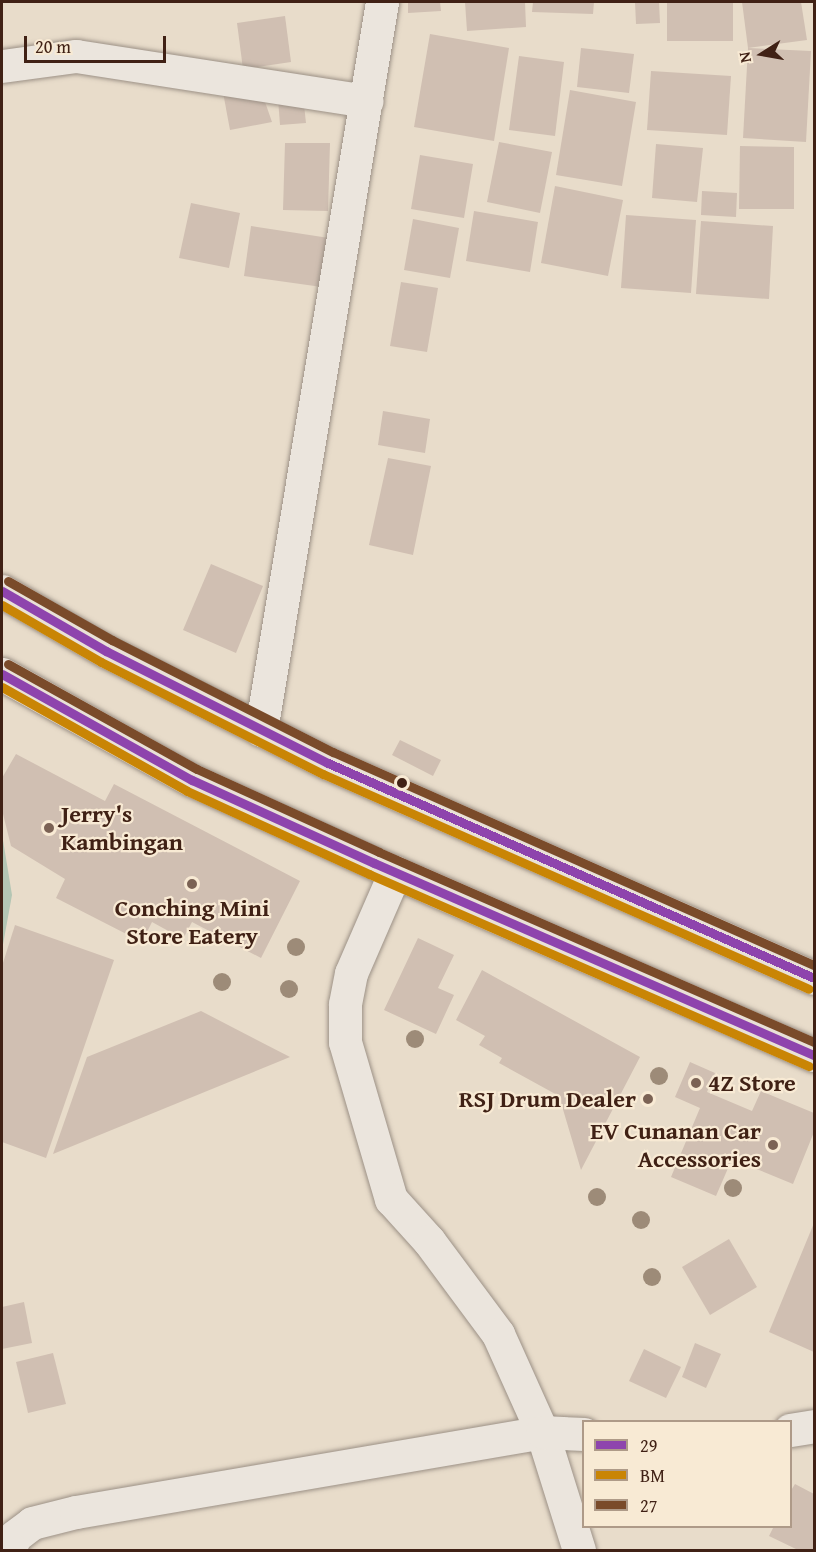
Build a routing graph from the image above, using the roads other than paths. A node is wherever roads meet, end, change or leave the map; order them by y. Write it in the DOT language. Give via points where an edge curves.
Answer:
graph roads {
  1 [pos="382,2"];
  2 [pos="2,66"];
  3 [pos="367,101"];
  4 [pos="2,591"];
  5 [pos="2,674"];
  6 [pos="261,730"];
  7 [pos="395,872"];
  8 [pos="814,978"];
  9 [pos="814,1055"];
  10 [pos="814,1425"];
  11 [pos="792,1430"];
  12 [pos="542,1432"];
  13 [pos="582,1434"];
  14 [pos="9,1551"];
  15 [pos="579,1551"];
  1 -- 3 [label="street"];
  2 -- 3 [label="street" via="76,56"];
  3 -- 6 [label="street"];
  4 -- 6 [label="highway" via="106,651"];
  5 -- 7 [label="highway" via="192,780"];
  6 -- 8 [label="highway"];
  7 -- 9 [label="highway"];
  7 -- 12 [label="street" via="351,973 345,1004 345,1042 391,1199 429,1241 498,1334"];
  10 -- 11 [label="street"];
  12 -- 13 [label="street"];
  12 -- 14 [label="street" via="76,1512 32,1523 15,1536"];
  12 -- 15 [label="street"];
}
